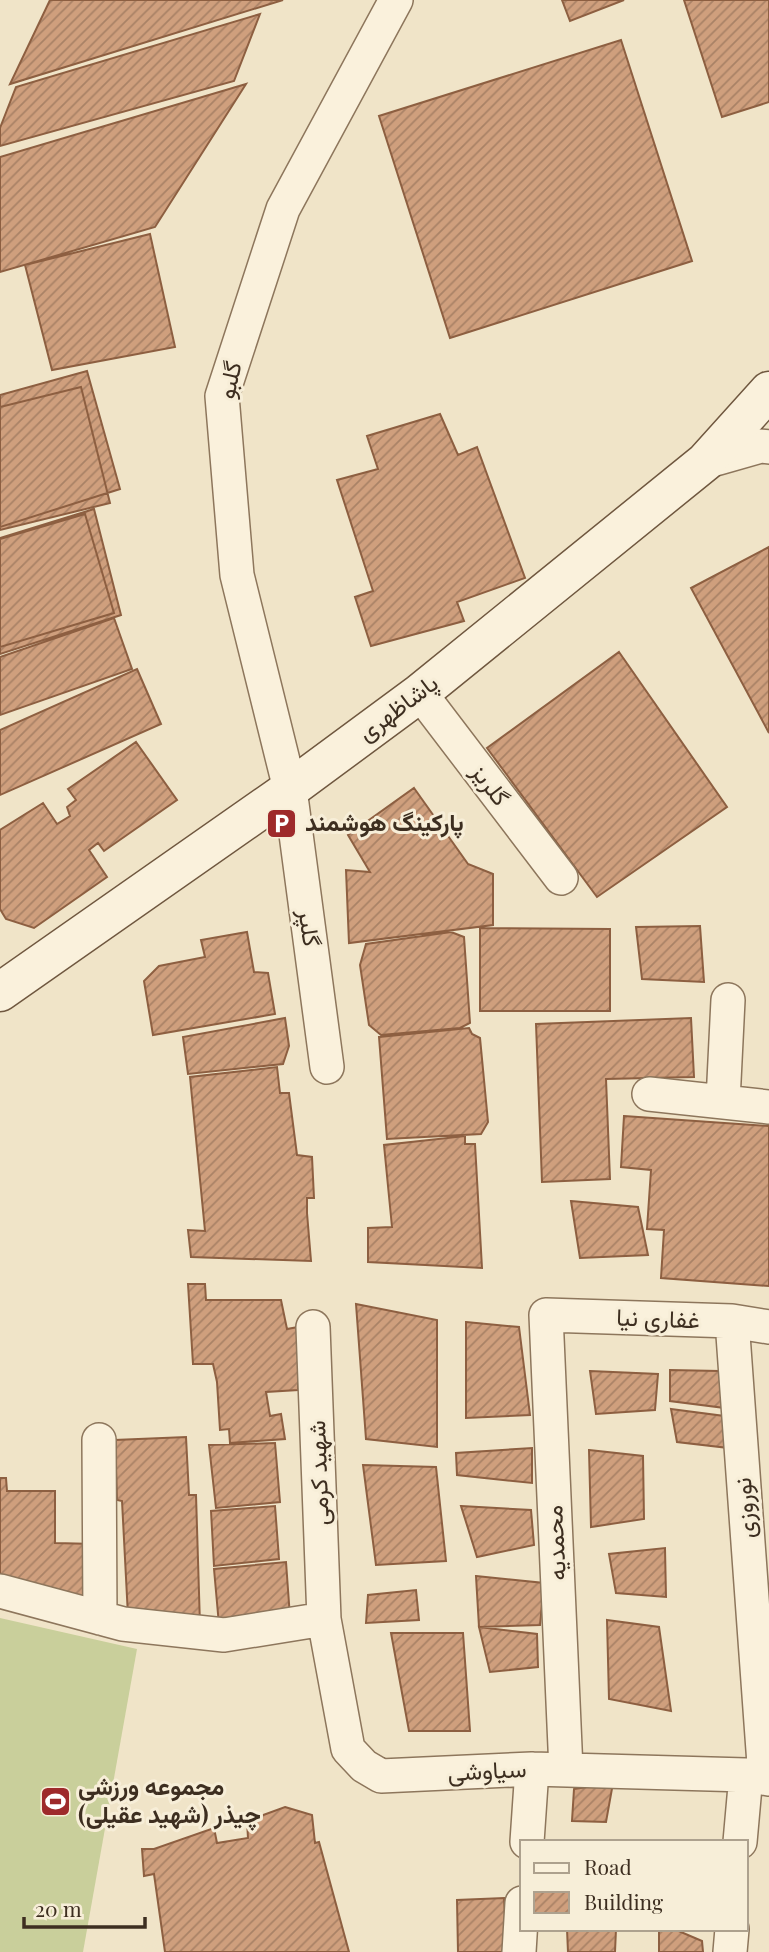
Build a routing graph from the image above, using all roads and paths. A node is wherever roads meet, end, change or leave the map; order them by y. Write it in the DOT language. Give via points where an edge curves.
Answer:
graph roads {
  1 [pos="396,0"];
  2 [pos="769,391"];
  3 [pos="769,447"];
  4 [pos="705,462"];
  5 [pos="420,693"];
  6 [pos="290,789"];
  7 [pos="561,878"];
  8 [pos="0,992"];
  9 [pos="728,1000"];
  10 [pos="327,1067"];
  11 [pos="649,1094"];
  12 [pos="723,1101"];
  13 [pos="769,1107"];
  14 [pos="546,1315"];
  15 [pos="732,1321"];
  16 [pos="313,1327"];
  17 [pos="769,1327"];
  18 [pos="99,1440"];
  19 [pos="0,1591"];
  20 [pos="100,1618"];
  21 [pos="324,1619"];
  22 [pos="532,1769"];
  23 [pos="566,1770"];
  24 [pos="760,1777"];
  25 [pos="527,1840"];
  26 [pos="741,1840"];
  27 [pos="520,1931"];
  28 [pos="732,1931"];
  29 [pos="519,1952"];
  30 [pos="730,1952"];
  1 -- 6 [label="street, گلبو" via="283,209 222,396 237,575"];
  2 -- 4 [label="main road, پاشاظهری"];
  3 -- 4 [label="street"];
  4 -- 5 [label="main road, پاشاظهری"];
  5 -- 6 [label="main road, پاشاظهری"];
  5 -- 7 [label="street, گلریز"];
  6 -- 8 [label="main road, پاشاظهری"];
  6 -- 10 [label="street, گلپر"];
  9 -- 12 [label="street"];
  11 -- 12 [label="street"];
  12 -- 13 [label="street"];
  14 -- 15 [label="street, غفاری نیا"];
  14 -- 23 [label="street, محمدیه"];
  15 -- 17 [label="street, غفاری نیا"];
  15 -- 24 [label="street, نوروزی"];
  16 -- 21 [label="street, شهید کرمی"];
  18 -- 20 [label="street"];
  19 -- 20 [label="street"];
  20 -- 21 [label="street" via="224,1635"];
  21 -- 22 [label="street, سیاوشی" via="348,1749 364,1766 381,1776"];
  22 -- 23 [label="street, سیاوشی"];
  22 -- 25 [label="street"];
  23 -- 24 [label="street, سیاوشی"];
  24 -- 26 [label="street, نوروزی"];
  27 -- 29 [label="street"];
  28 -- 30 [label="street"];
}
